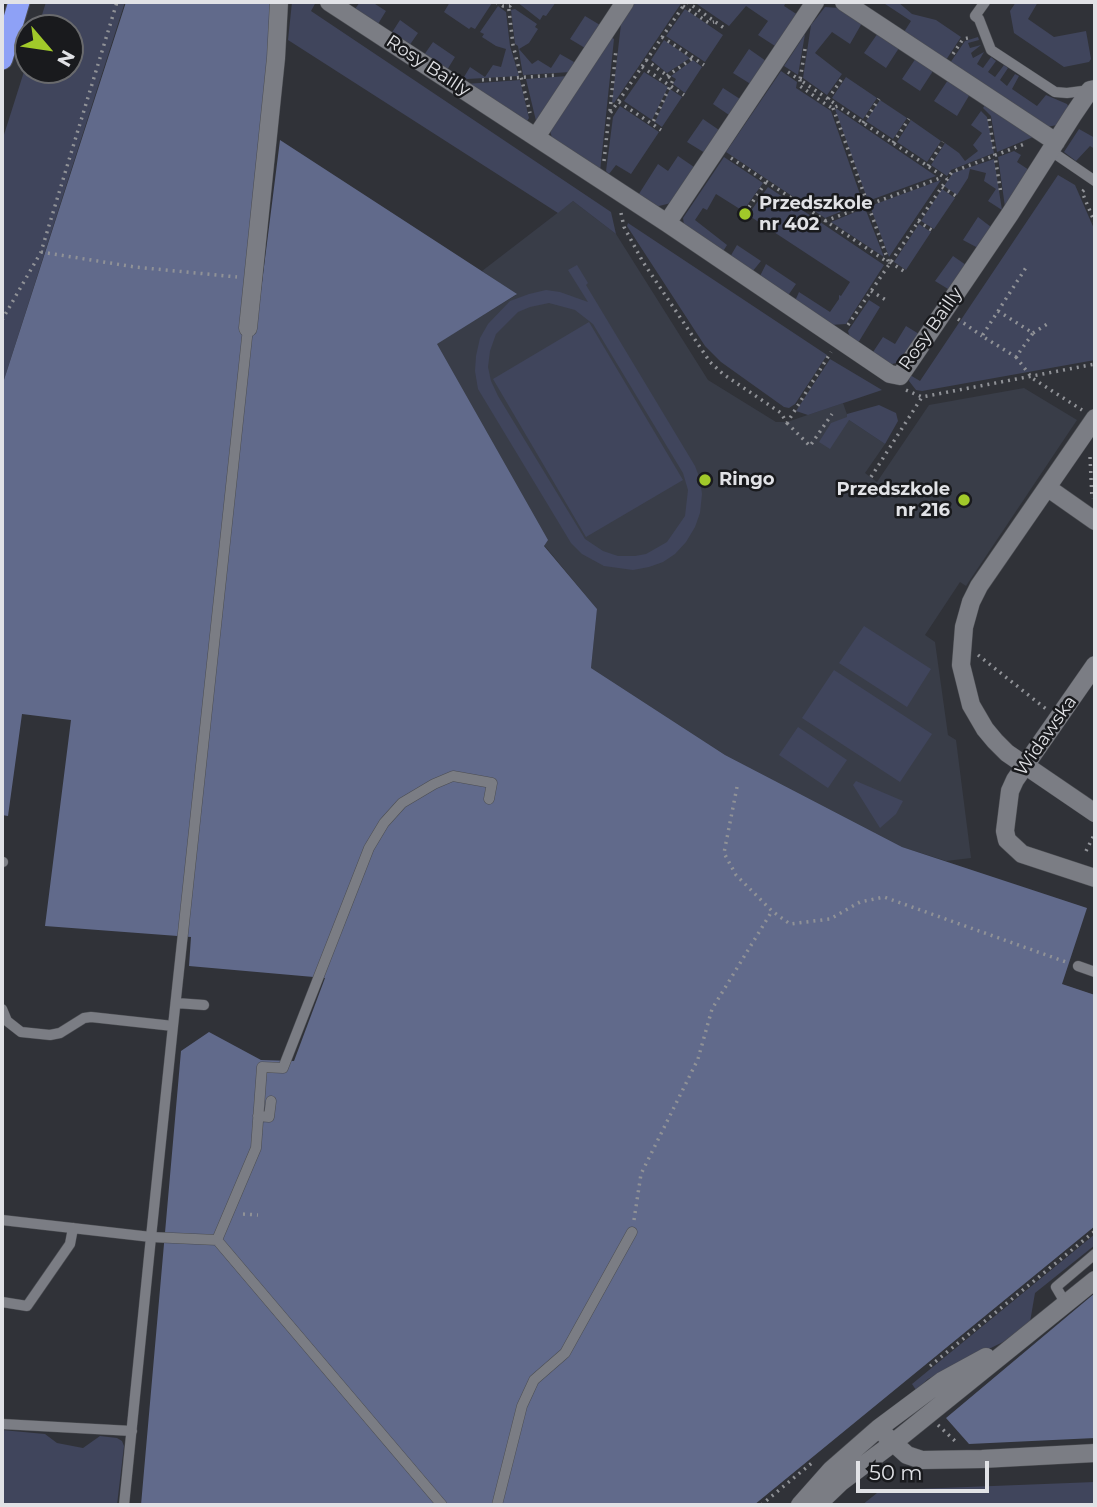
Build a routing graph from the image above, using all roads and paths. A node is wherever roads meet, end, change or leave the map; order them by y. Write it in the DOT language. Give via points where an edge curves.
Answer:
graph roads {
  1 [pos="19,2"];
  2 [pos="117,2"];
  3 [pos="279,2"];
  4 [pos="329,2"];
  5 [pos="496,2"];
  6 [pos="625,2"];
  7 [pos="815,2"];
  8 [pos="844,2"];
  9 [pos="985,2"];
  10 [pos="510,3"];
  11 [pos="686,3"];
  12 [pos="611,23"];
  13 [pos="727,30"];
  14 [pos="985,33"];
  15 [pos="662,37"];
  16 [pos="694,58"];
  17 [pos="2,59"];
  18 [pos="646,60"];
  19 [pos="775,63"];
  20 [pos="704,65"];
  21 [pos="642,67"];
  22 [pos="945,67"];
  23 [pos="578,73"];
  24 [pos="667,76"];
  25 [pos="844,76"];
  26 [pos="522,77"];
  27 [pos="800,80"];
  28 [pos="459,86"];
  29 [pos="670,86"];
  30 [pos="1093,90"];
  31 [pos="684,95"];
  32 [pos="985,95"];
  33 [pos="828,99"];
  34 [pos="879,99"];
  35 [pos="619,102"];
  36 [pos="838,106"];
  37 [pos="833,108"];
  38 [pos="609,114"];
  39 [pos="909,119"];
  40 [pos="863,123"];
  41 [pos="652,124"];
  42 [pos="661,130"];
  43 [pos="536,137"];
  44 [pos="943,142"];
  45 [pos="893,143"];
  46 [pos="1051,143"];
  47 [pos="717,149"];
  48 [pos="996,155"];
  49 [pos="928,166"];
  50 [pos="945,178"];
  51 [pos="1093,180"];
  52 [pos="602,181"];
  53 [pos="766,182"];
  54 [pos="942,187"];
  55 [pos="621,193"];
  56 [pos="956,196"];
  57 [pos="866,204"];
  58 [pos="746,213"];
  59 [pos="1010,214"];
  60 [pos="825,221"];
  61 [pos="918,221"];
  62 [pos="667,223"];
  63 [pos="1095,223"];
  64 [pos="933,230"];
  65 [pos="41,251"];
  66 [pos="889,263"];
  67 [pos="1027,266"];
  68 [pos="905,272"];
  69 [pos="253,277"];
  70 [pos="871,291"];
  71 [pos="886,300"];
  72 [pos="945,311"];
  73 [pos="999,311"];
  74 [pos="2,320"];
  75 [pos="1049,323"];
  76 [pos="248,328"];
  77 [pos="1032,333"];
  78 [pos="982,336"];
  79 [pos="840,339"];
  80 [pos="1016,357"];
  81 [pos="1095,364"];
  82 [pos="900,376"];
  83 [pos="1032,378"];
  84 [pos="922,397"];
  85 [pos="832,414"];
  86 [pos="1095,418"];
  87 [pos="787,422"];
  88 [pos="1082,438"];
  89 [pos="871,477"];
  90 [pos="1048,488"];
  91 [pos="1094,520"];
  92 [pos="962,644"];
  93 [pos="1095,665"];
  94 [pos="1059,719"];
  95 [pos="1025,766"];
  96 [pos="737,787"];
  97 [pos="489,799"];
  98 [pos="1095,814"];
  99 [pos="1095,833"];
  100 [pos="1086,850"];
  101 [pos="1095,878"];
  102 [pos="772,911"];
  103 [pos="1073,965"];
  104 [pos="1095,972"];
  105 [pos="176,1003"];
  106 [pos="204,1005"];
  107 [pos="2,1009"];
  108 [pos="173,1026"];
  109 [pos="271,1101"];
  110 [pos="258,1116"];
  111 [pos="2,1220"];
  112 [pos="73,1228"];
  113 [pos="632,1232"];
  114 [pos="151,1237"];
  115 [pos="217,1240"];
  116 [pos="1095,1254"];
  117 [pos="1095,1280"];
  118 [pos="2,1303"];
  119 [pos="1066,1304"];
  120 [pos="1020,1339"];
  121 [pos="2,1424"];
  122 [pos="879,1428"];
  123 [pos="132,1431"];
  124 [pos="928,1431"];
  125 [pos="893,1443"];
  126 [pos="964,1449"];
  127 [pos="1095,1453"];
  128 [pos="124,1505"];
  129 [pos="442,1505"];
  130 [pos="497,1505"];
  131 [pos="800,1505"];
  132 [pos="817,1505"];
  1 -- 17 [label="highway"];
  2 -- 65 [label="path"];
  3 -- 69 [label="street"];
  4 -- 28 [label="street, Rosy Bailly"];
  5 -- 10 [label="path"];
  6 -- 12 [label="street"];
  7 -- 19 [label="street"];
  8 -- 22 [label="street"];
  9 -- 14 [label="lane" via="975,16"];
  10 -- 26 [label="path" via="513,45"];
  11 -- 13 [label="path" via="709,23"];
  11 -- 15 [label="path"];
  12 -- 23 [label="street"];
  12 -- 38 [label="path" via="618,27"];
  14 -- 22 [label="path" via="963,39"];
  14 -- 30 [label="lane" via="991,50 1055,92"];
  15 -- 16 [label="path"];
  15 -- 18 [label="path"];
  16 -- 20 [label="path"];
  16 -- 24 [label="path"];
  18 -- 21 [label="path"];
  18 -- 24 [label="path"];
  19 -- 27 [label="path"];
  19 -- 47 [label="street"];
  21 -- 29 [label="path"];
  21 -- 35 [label="path"];
  22 -- 32 [label="street"];
  23 -- 26 [label="path"];
  23 -- 43 [label="street"];
  24 -- 29 [label="path" via="673,80"];
  25 -- 33 [label="path"];
  26 -- 28 [label="path" via="462,82"];
  26 -- 43 [label="path"];
  27 -- 33 [label="path"];
  27 -- 37 [label="path" via="800,86"];
  28 -- 43 [label="street, Rosy Bailly"];
  29 -- 31 [label="path"];
  29 -- 41 [label="path"];
  30 -- 46 [label="street, Rosy Bailly"];
  32 -- 46 [label="street"];
  32 -- 48 [label="path" via="978,107 989,116"];
  33 -- 36 [label="path"];
  34 -- 40 [label="path"];
  35 -- 38 [label="path"];
  35 -- 41 [label="path"];
  36 -- 37 [label="path"];
  36 -- 40 [label="path"];
  37 -- 57 [label="path"];
  38 -- 52 [label="path"];
  39 -- 45 [label="path"];
  40 -- 45 [label="path"];
  41 -- 42 [label="path"];
  43 -- 52 [label="street, Rosy Bailly"];
  44 -- 49 [label="path"];
  45 -- 49 [label="path"];
  46 -- 48 [label="path"];
  46 -- 51 [label="lane"];
  46 -- 59 [label="street, Rosy Bailly"];
  47 -- 53 [label="path"];
  47 -- 62 [label="street"];
  48 -- 50 [label="path"];
  48 -- 59 [label="path" via="1003,210"];
  49 -- 50 [label="path"];
  50 -- 54 [label="path"];
  50 -- 57 [label="path"];
  51 -- 63 [label="path" via="1082,192"];
  52 -- 55 [label="street, Rosy Bailly"];
  53 -- 58 [label="path"];
  53 -- 60 [label="path"];
  54 -- 56 [label="path"];
  54 -- 61 [label="path"];
  55 -- 62 [label="street, Rosy Bailly"];
  55 -- 87 [label="path" via="624,227 710,362"];
  57 -- 60 [label="path"];
  57 -- 66 [label="path"];
  59 -- 72 [label="street, Rosy Bailly"];
  60 -- 66 [label="path"];
  61 -- 64 [label="path"];
  61 -- 66 [label="path"];
  62 -- 79 [label="street, Rosy Bailly"];
  65 -- 69 [label="path" via="135,267"];
  65 -- 74 [label="path"];
  66 -- 68 [label="path"];
  66 -- 70 [label="path"];
  67 -- 73 [label="path"];
  69 -- 76 [label="street"];
  70 -- 71 [label="path"];
  70 -- 79 [label="path"];
  72 -- 78 [label="path"];
  72 -- 82 [label="street, Rosy Bailly"];
  73 -- 77 [label="path"];
  73 -- 78 [label="path"];
  75 -- 77 [label="path"];
  76 -- 105 [label="lane"];
  77 -- 80 [label="path"];
  78 -- 80 [label="path"];
  79 -- 82 [label="street, Rosy Bailly" via="890,374"];
  79 -- 87 [label="path"];
  80 -- 83 [label="path"];
  81 -- 83 [label="path"];
  82 -- 84 [label="path" via="904,389"];
  83 -- 84 [label="path"];
  83 -- 86 [label="path"];
  84 -- 89 [label="path"];
  85 -- 87 [label="path" via="810,446"];
  86 -- 88 [label="street"];
  88 -- 90 [label="street"];
  88 -- 91 [label="path" via="1089,443"];
  90 -- 91 [label="street"];
  90 -- 92 [label="street" via="979,586"];
  92 -- 94 [label="path"];
  92 -- 95 [label="street" via="961,665 971,705 995,741"];
  93 -- 94 [label="street, Widawska"];
  94 -- 95 [label="street, Widawska"];
  95 -- 98 [label="street"];
  95 -- 101 [label="street, Widawska" via="1010,791 1007,840 1022,854"];
  96 -- 102 [label="path" via="724,853 736,875"];
  97 -- 110 [label="lane" via="492,783 453,776 402,803 384,823 369,848 284,1068 262,1067"];
  99 -- 100 [label="path"];
  102 -- 103 [label="path" via="790,924 830,919 860,902 884,897"];
  102 -- 113 [label="path" via="712,1009 698,1059 641,1174"];
  103 -- 104 [label="lane"];
  105 -- 106 [label="lane"];
  105 -- 108 [label="lane"];
  107 -- 108 [label="lane" via="7,1021 21,1032 50,1035 91,1017"];
  108 -- 114 [label="lane"];
  109 -- 110 [label="lane" via="269,1117"];
  110 -- 115 [label="lane" via="256,1147"];
  111 -- 112 [label="lane"];
  112 -- 114 [label="lane"];
  112 -- 118 [label="lane" via="70,1244 27,1306"];
  113 -- 130 [label="lane" via="565,1353 534,1381 522,1406"];
  114 -- 115 [label="lane"];
  114 -- 123 [label="lane"];
  115 -- 129 [label="lane"];
  116 -- 119 [label="lane" via="1056,1287"];
  117 -- 119 [label="street"];
  119 -- 120 [label="street"];
  120 -- 122 [label="street" via="943,1381"];
  120 -- 125 [label="street"];
  121 -- 123 [label="lane"];
  122 -- 125 [label="street"];
  122 -- 131 [label="street"];
  123 -- 128 [label="lane"];
  124 -- 126 [label="path" via="936,1424"];
  125 -- 127 [label="street" via="922,1460"];
  125 -- 132 [label="street"];
}
